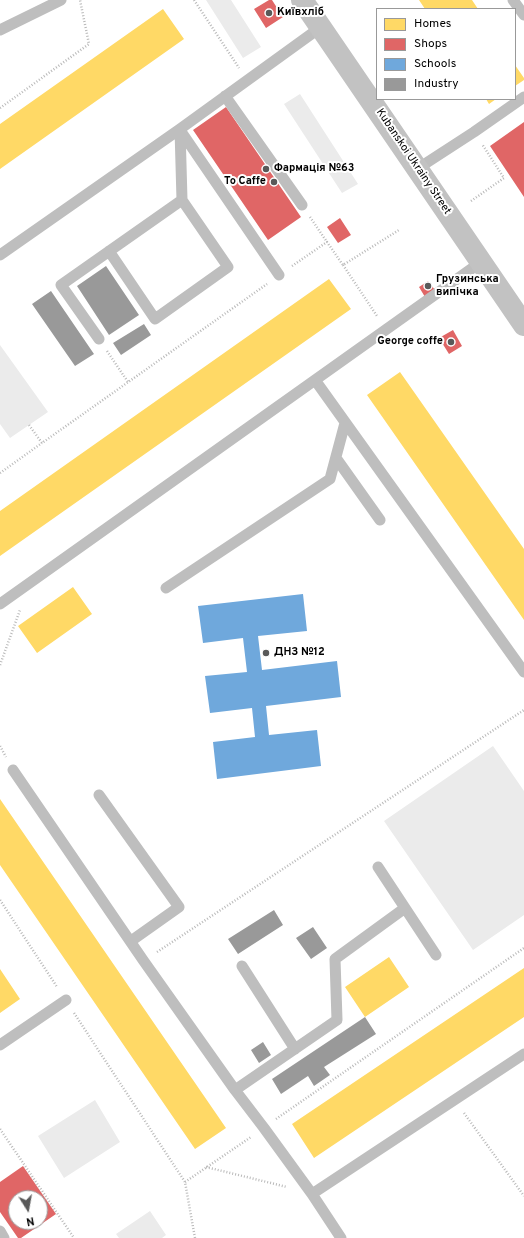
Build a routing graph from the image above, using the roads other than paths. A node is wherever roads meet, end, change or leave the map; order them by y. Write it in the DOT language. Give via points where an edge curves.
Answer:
graph roads {
  1 [pos="61,0"];
  2 [pos="302,0"];
  3 [pos="514,0"];
  4 [pos="524,15"];
  5 [pos="321,27"];
  6 [pos="0,30"];
  7 [pos="225,96"];
  8 [pos="524,98"];
  9 [pos="180,129"];
  10 [pos="417,169"];
  11 [pos="182,200"];
  12 [pos="302,205"];
  13 [pos="109,251"];
  14 [pos="0,255"];
  15 [pos="481,262"];
  16 [pos="279,275"];
  17 [pos="524,325"];
  18 [pos="99,339"];
  19 [pos="314,380"];
  20 [pos="345,423"];
  21 [pos="336,458"];
  22 [pos="380,520"];
  23 [pos="166,588"];
  24 [pos="0,604"];
  25 [pos="524,672"];
  26 [pos="13,770"];
  27 [pos="99,795"];
  28 [pos="378,867"];
  29 [pos="405,908"];
  30 [pos="131,942"];
  31 [pos="436,955"];
  32 [pos="242,966"];
  33 [pos="66,1000"];
  34 [pos="0,1045"];
  35 [pos="296,1049"];
  36 [pos="524,1054"];
  37 [pos="235,1090"];
  38 [pos="312,1194"];
  39 [pos="0,1231"];
  40 [pos="4,1238"];
  41 [pos="341,1238"];
  1 -- 6 [label="lane"];
  2 -- 5 [label="street, Kubanskoi Ukrainy Street"];
  3 -- 4 [label="lane"];
  5 -- 7 [label="lane"];
  5 -- 10 [label="street, Kubanskoi Ukrainy Street"];
  7 -- 9 [label="lane"];
  7 -- 12 [label="lane"];
  8 -- 10 [label="lane"];
  9 -- 11 [label="lane"];
  9 -- 14 [label="lane"];
  9 -- 16 [label="lane"];
  10 -- 15 [label="street, Kubanskoi Ukrainy Street"];
  11 -- 13 [label="lane"];
  11 -- 13 [label="lane" via="228,267 155,319"];
  13 -- 18 [label="lane" via="61,285"];
  15 -- 17 [label="street, Kubanskoi Ukrainy Street"];
  15 -- 19 [label="lane"];
  19 -- 20 [label="lane"];
  19 -- 24 [label="lane"];
  20 -- 21 [label="lane"];
  20 -- 25 [label="lane"];
  21 -- 22 [label="lane"];
  21 -- 23 [label="lane" via="330,479"];
  26 -- 30 [label="lane"];
  27 -- 30 [label="lane" via="179,907"];
  28 -- 29 [label="lane"];
  29 -- 31 [label="lane"];
  29 -- 35 [label="lane" via="335,959 337,1020"];
  30 -- 37 [label="lane"];
  32 -- 35 [label="lane"];
  33 -- 34 [label="lane"];
  35 -- 37 [label="lane"];
  36 -- 38 [label="lane"];
  37 -- 38 [label="lane"];
  38 -- 41 [label="lane"];
  39 -- 40 [label="lane"];
}
